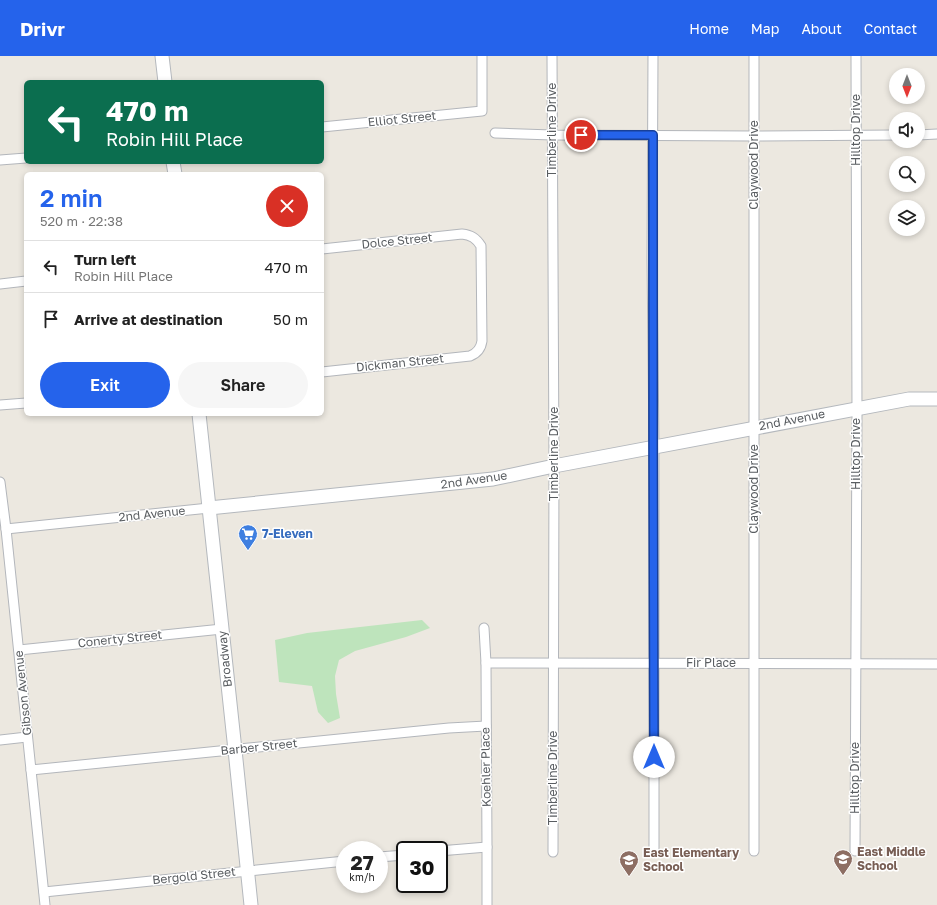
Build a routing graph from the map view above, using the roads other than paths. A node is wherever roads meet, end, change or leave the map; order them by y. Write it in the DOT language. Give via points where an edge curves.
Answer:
graph roads {
  1 [pos="162,56"];
  2 [pos="482,56"];
  3 [pos="552,56"];
  4 [pos="654,56"];
  5 [pos="754,56"];
  6 [pos="856,56"];
  7 [pos="165,80"];
  8 [pos="324,127"];
  9 [pos="495,133"];
  10 [pos="937,134"];
  11 [pos="552,135"];
  12 [pos="653,135"];
  13 [pos="856,135"];
  14 [pos="889,135"];
  15 [pos="925,135"];
  16 [pos="754,136"];
  17 [pos="24,158"];
  18 [pos="0,160"];
  19 [pos="324,249"];
  20 [pos="24,281"];
  21 [pos="0,284"];
  22 [pos="478,352"];
  23 [pos="324,372"];
  24 [pos="937,399"];
  25 [pos="24,403"];
  26 [pos="0,405"];
  27 [pos="857,408"];
  28 [pos="199,416"];
  29 [pos="754,427"];
  30 [pos="654,447"];
  31 [pos="554,466"];
  32 [pos="0,482"];
  33 [pos="209,508"];
  34 [pos="6,529"];
  35 [pos="484,628"];
  36 [pos="222,629"];
  37 [pos="19,650"];
  38 [pos="486,663"];
  39 [pos="553,663"];
  40 [pos="654,663"];
  41 [pos="754,663"];
  42 [pos="856,664"];
  43 [pos="937,664"];
  44 [pos="486,726"];
  45 [pos="27,737"];
  46 [pos="0,740"];
  47 [pos="235,750"];
  48 [pos="31,770"];
  49 [pos="487,847"];
  50 [pos="448,850"];
  51 [pos="654,851"];
  52 [pos="754,851"];
  53 [pos="854,851"];
  54 [pos="553,852"];
  55 [pos="336,862"];
  56 [pos="247,870"];
  57 [pos="44,892"];
  58 [pos="45,905"];
  59 [pos="251,905"];
  60 [pos="487,905"];
  1 -- 7 [label="street"];
  2 -- 8 [label="street, Elliot Street" via="482,111"];
  3 -- 11 [label="street, Timberline Drive"];
  4 -- 12 [label="street"];
  5 -- 16 [label="street, Claywood Drive"];
  6 -- 13 [label="street, Hilltop Drive"];
  9 -- 11 [label="street"];
  10 -- 15 [label="street"];
  11 -- 12 [label="street"];
  11 -- 31 [label="street, Timberline Drive"];
  12 -- 16 [label="street"];
  12 -- 30 [label="street"];
  13 -- 14 [label="street"];
  13 -- 16 [label="street"];
  13 -- 27 [label="street, Hilltop Drive"];
  16 -- 29 [label="street, Claywood Drive"];
  17 -- 18 [label="street"];
  19 -- 22 [label="street, Dolce Street" via="462,234 476,238 481,246 482,341"];
  20 -- 21 [label="street"];
  22 -- 23 [label="street, Dickman Street" via="470,356"];
  24 -- 27 [label="street, 2nd Avenue" via="909,399"];
  25 -- 26 [label="street"];
  27 -- 29 [label="street, 2nd Avenue"];
  27 -- 42 [label="street, Hilltop Drive"];
  28 -- 33 [label="street, Broadway"];
  29 -- 30 [label="street, 2nd Avenue"];
  29 -- 41 [label="street, Claywood Drive"];
  30 -- 31 [label="street, 2nd Avenue"];
  30 -- 40 [label="street"];
  31 -- 33 [label="street, 2nd Avenue" via="493,479"];
  31 -- 39 [label="street, Timberline Drive"];
  32 -- 34 [label="street, Gibson Avenue"];
  33 -- 34 [label="street, 2nd Avenue"];
  33 -- 36 [label="street, Broadway"];
  34 -- 37 [label="street, Gibson Avenue"];
  35 -- 38 [label="street, Koehler Place"];
  36 -- 37 [label="street, Conerty Street"];
  36 -- 47 [label="street, Broadway"];
  37 -- 45 [label="street, Gibson Avenue"];
  38 -- 39 [label="street, Fir Place"];
  38 -- 44 [label="street, Koehler Place"];
  39 -- 40 [label="street, Fir Place"];
  39 -- 54 [label="street, Timberline Drive"];
  40 -- 41 [label="street, Fir Place"];
  40 -- 51 [label="street"];
  41 -- 42 [label="street, Fir Place"];
  41 -- 52 [label="street, Claywood Drive"];
  42 -- 43 [label="street, Fir Place"];
  42 -- 53 [label="street, Hilltop Drive"];
  44 -- 47 [label="street, Barber Street"];
  44 -- 49 [label="street, Koehler Place"];
  45 -- 46 [label="street"];
  45 -- 48 [label="street, Gibson Avenue"];
  47 -- 48 [label="street, Barber Street"];
  47 -- 56 [label="street, Broadway"];
  48 -- 57 [label="street, Gibson Avenue"];
  49 -- 50 [label="street"];
  49 -- 60 [label="street, Koehler Place"];
  55 -- 56 [label="street, Bergold Street"];
  56 -- 57 [label="street, Bergold Street"];
  56 -- 59 [label="street, Broadway"];
  57 -- 58 [label="street, Gibson Avenue"];
}
